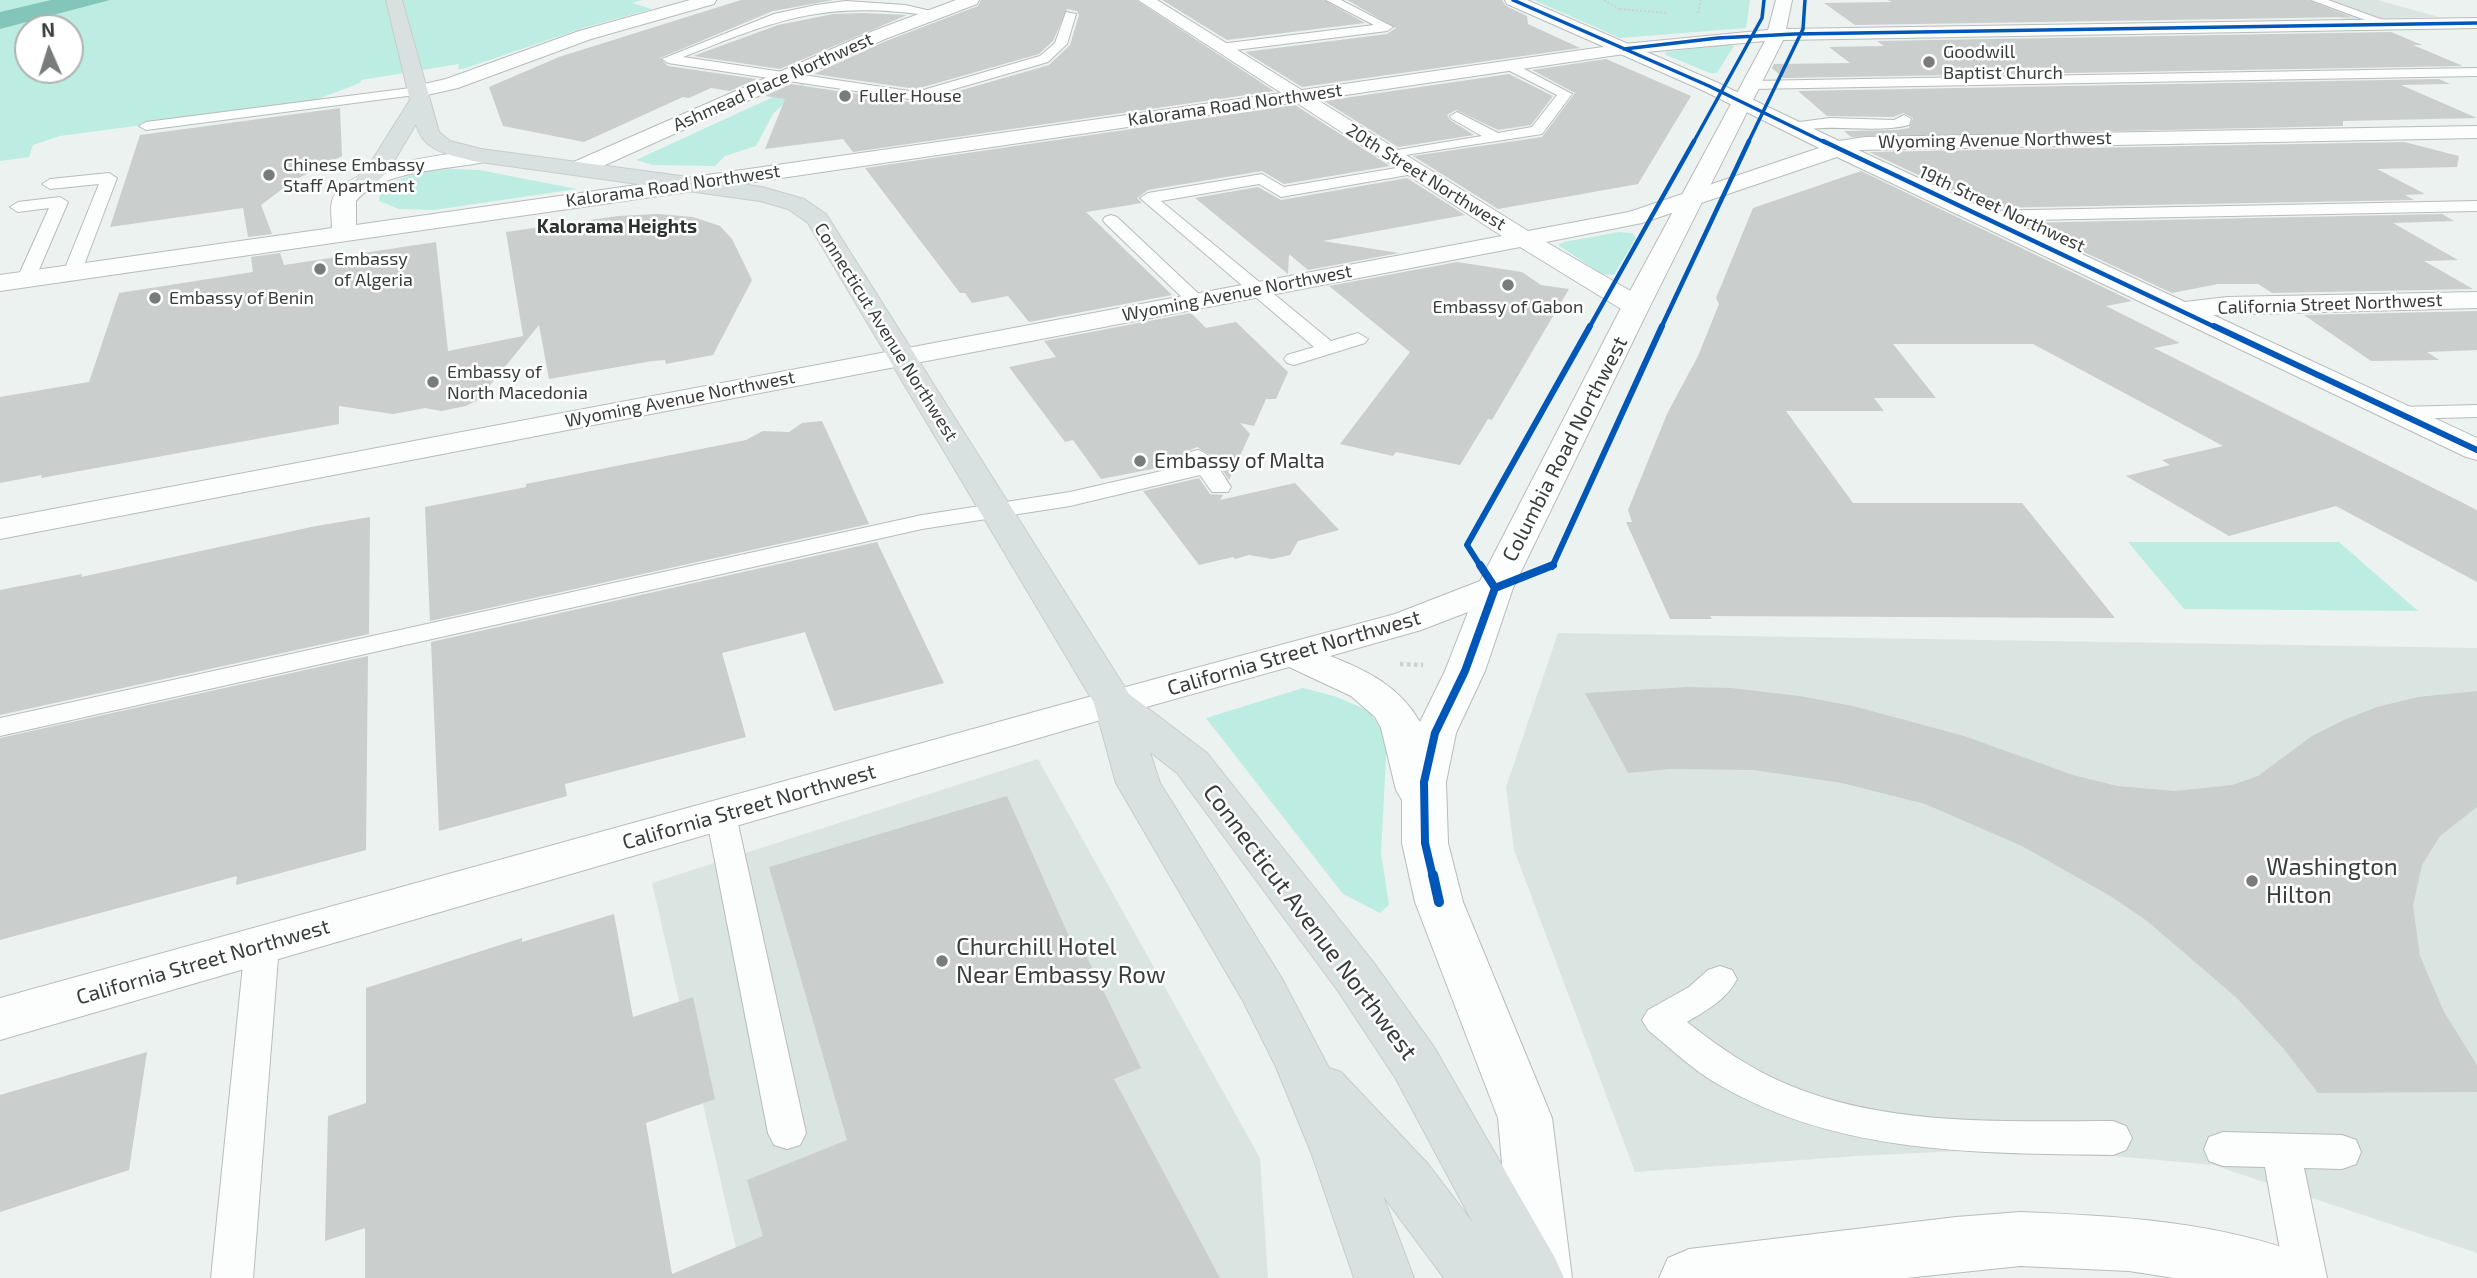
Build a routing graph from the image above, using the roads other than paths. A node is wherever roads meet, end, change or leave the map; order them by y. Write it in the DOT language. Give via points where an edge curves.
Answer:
graph roads {
  1 [pos="394,0"];
  2 [pos="708,0"];
  3 [pos="971,0"];
  4 [pos="1146,0"];
  5 [pos="1332,0"];
  6 [pos="1513,0"];
  7 [pos="1784,0"];
  8 [pos="2317,0"];
  9 [pos="2438,7"];
  10 [pos="934,13"];
  11 [pos="1070,14"];
  12 [pos="2477,17"];
  13 [pos="2477,23"];
  14 [pos="2391,25"];
  15 [pos="1777,34"];
  16 [pos="1220,48"];
  17 [pos="1624,49"];
  18 [pos="1508,65"];
  19 [pos="2477,72"];
  20 [pos="786,76"];
  21 [pos="417,87"];
  22 [pos="1746,93"];
  23 [pos="1875,94"];
  24 [pos="1298,96"];
  25 [pos="1457,116"];
  26 [pos="1904,119"];
  27 [pos="146,126"];
  28 [pos="1792,127"];
  29 [pos="2477,132"];
  30 [pos="1496,138"];
  31 [pos="1838,149"];
  32 [pos="1391,155"];
  33 [pos="481,156"];
  34 [pos="578,169"];
  35 [pos="1414,170"];
  36 [pos="364,182"];
  37 [pos="50,184"];
  38 [pos="692,184"];
  39 [pos="1694,199"];
  40 [pos="2477,206"];
  41 [pos="19,207"];
  42 [pos="1980,216"];
  43 [pos="1111,220"];
  44 [pos="344,233"];
  45 [pos="1523,239"];
  46 [pos="72,273"];
  47 [pos="26,279"];
  48 [pos="0,283"];
  49 [pos="1256,289"];
  50 [pos="2477,300"];
  51 [pos="1196,301"];
  52 [pos="1636,306"];
  53 [pos="2182,311"];
  54 [pos="1358,339"];
  55 [pos="1327,348"];
  56 [pos="901,357"];
  57 [pos="1294,359"];
  58 [pos="2477,411"];
  59 [pos="2399,413"];
  60 [pos="2477,450"];
  61 [pos="1220,487"];
  62 [pos="996,510"];
  63 [pos="0,529"];
  64 [pos="1495,588"];
  65 [pos="1293,654"];
  66 [pos="1114,703"];
  67 [pos="0,727"];
  68 [pos="1422,808"];
  69 [pos="721,815"];
  70 [pos="262,945"];
  71 [pos="1720,979"];
  72 [pos="0,1019"];
  73 [pos="1302,1066"];
  74 [pos="787,1133"];
  75 [pos="2113,1138"];
  76 [pos="2223,1149"];
  77 [pos="2280,1150"];
  78 [pos="2342,1152"];
  79 [pos="232,1278"];
  80 [pos="1384,1278"];
  81 [pos="1494,1278"];
  82 [pos="1534,1278"];
  83 [pos="1542,1278"];
  84 [pos="1689,1278"];
  85 [pos="2291,1278"];
  86 [pos="2306,1278"];
  1 -- 21 [label="main road, Connecticut Avenue Northwest"];
  2 -- 21 [label="street" via="584,35 452,84"];
  3 -- 10 [label="street, Ashmead Place Northwest"];
  4 -- 16 [label="street, 20th Street Northwest"];
  5 -- 16 [label="lane" via="1387,27"];
  6 -- 17 [label="street, 19th Street Northwest"];
  7 -- 15 [label="street, Columbia Road Northwest"];
  8 -- 14 [label="lane"];
  9 -- 12 [label="street"];
  10 -- 20 [label="street, Ashmead Place Northwest"];
  10 -- 20 [label="lane" via="876,4 814,8 668,59"];
  11 -- 20 [label="lane" via="1061,44 1044,59 916,96"];
  13 -- 14 [label="street, Kalorama Road Northwest"];
  14 -- 15 [label="street, Kalorama Road Northwest"];
  15 -- 17 [label="street, Kalorama Road Northwest"];
  15 -- 22 [label="street, Columbia Road Northwest"];
  16 -- 24 [label="street, 20th Street Northwest"];
  17 -- 18 [label="street, Kalorama Road Northwest"];
  17 -- 22 [label="street, 19th Street Northwest"];
  18 -- 24 [label="street, Kalorama Road Northwest"];
  18 -- 30 [label="lane" via="1565,93 1537,131"];
  19 -- 22 [label="lane"];
  20 -- 34 [label="street, Ashmead Place Northwest"];
  21 -- 27 [label="lane"];
  21 -- 33 [label="main road, Connecticut Avenue Northwest" via="427,130 436,142"];
  21 -- 36 [label="main road" via="380,166"];
  22 -- 23 [label="lane" via="1856,88"];
  22 -- 28 [label="street, 19th Street Northwest"];
  22 -- 39 [label="street, Columbia Road Northwest"];
  24 -- 32 [label="street, 20th Street Northwest"];
  24 -- 38 [label="street, Kalorama Road Northwest"];
  25 -- 30 [label="lane"];
  26 -- 28 [label="lane" via="1894,124"];
  28 -- 31 [label="street, 19th Street Northwest"];
  29 -- 31 [label="street, Wyoming Avenue Northwest" via="1875,142"];
  30 -- 32 [label="lane"];
  31 -- 39 [label="street, Wyoming Avenue Northwest"];
  31 -- 42 [label="street, 19th Street Northwest"];
  32 -- 35 [label="street, 20th Street Northwest"];
  33 -- 34 [label="main road, Connecticut Avenue Northwest"];
  33 -- 36 [label="street, Connecticut Avenue Northwest"];
  34 -- 38 [label="main road, Connecticut Avenue Northwest"];
  35 -- 45 [label="street, 20th Street Northwest"];
  35 -- 49 [label="lane" via="1281,192 1262,179 1148,198"];
  36 -- 44 [label="street" via="344,200"];
  37 -- 46 [label="lane" via="109,178"];
  38 -- 44 [label="street, Kalorama Road Northwest"];
  38 -- 56 [label="main road, Connecticut Avenue Northwest" via="775,196 812,214"];
  39 -- 45 [label="street, Wyoming Avenue Northwest" via="1634,218"];
  39 -- 52 [label="street, Columbia Road Northwest"];
  40 -- 42 [label="lane"];
  41 -- 47 [label="lane" via="60,202"];
  42 -- 53 [label="street, 19th Street Northwest"];
  43 -- 51 [label="lane"];
  44 -- 46 [label="street, Kalorama Road Northwest"];
  45 -- 49 [label="street, Wyoming Avenue Northwest"];
  45 -- 52 [label="street, 20th Street Northwest"];
  46 -- 47 [label="street, Kalorama Road Northwest"];
  47 -- 48 [label="street, Kalorama Road Northwest"];
  49 -- 51 [label="street, Wyoming Avenue Northwest"];
  49 -- 55 [label="lane"];
  50 -- 53 [label="street, California Street Northwest" via="2227,305"];
  51 -- 56 [label="street, Wyoming Avenue Northwest"];
  52 -- 64 [label="street, Columbia Road Northwest"];
  53 -- 59 [label="street, 19th Street Northwest"];
  54 -- 55 [label="lane"];
  55 -- 57 [label="lane"];
  56 -- 62 [label="main road, Connecticut Avenue Northwest"];
  56 -- 63 [label="street, Wyoming Avenue Northwest"];
  58 -- 59 [label="lane"];
  59 -- 60 [label="street, 19th Street Northwest"];
  61 -- 62 [label="lane" via="1202,462 1070,499"];
  62 -- 66 [label="main road, Connecticut Avenue Northwest"];
  62 -- 67 [label="lane" via="922,522"];
  64 -- 65 [label="street, California Street Northwest" via="1408,622"];
  64 -- 68 [label="street, Columbia Road Northwest" via="1465,671 1435,733"];
  65 -- 66 [label="street, California Street Northwest"];
  65 -- 68 [label="street" via="1366,689 1391,709 1404,733"];
  66 -- 69 [label="street, California Street Northwest"];
  66 -- 73 [label="main road, Connecticut Avenue Northwest" via="1138,783 1263,991"];
  66 -- 82 [label="main road, Connecticut Avenue Northwest" via="1192,764 1356,977 1415,1063"];
  68 -- 83 [label="street, Columbia Road Northwest" via="1439,902 1525,1118"];
  69 -- 70 [label="street, California Street Northwest"];
  69 -- 74 [label="lane"];
  70 -- 72 [label="street, California Street Northwest"];
  70 -- 79 [label="lane"];
  71 -- 75 [label="lane" via="1701,997 1660,1020 1731,1074 1779,1098 1832,1118 1891,1129"];
  73 -- 80 [label="main road, Connecticut Avenue Northwest"];
  73 -- 81 [label="main road" via="1420,1197 1456,1250"];
  76 -- 77 [label="lane"];
  77 -- 78 [label="lane"];
  77 -- 86 [label="lane"];
  84 -- 85 [label="street" via="2020,1239 2179,1251"];
}
